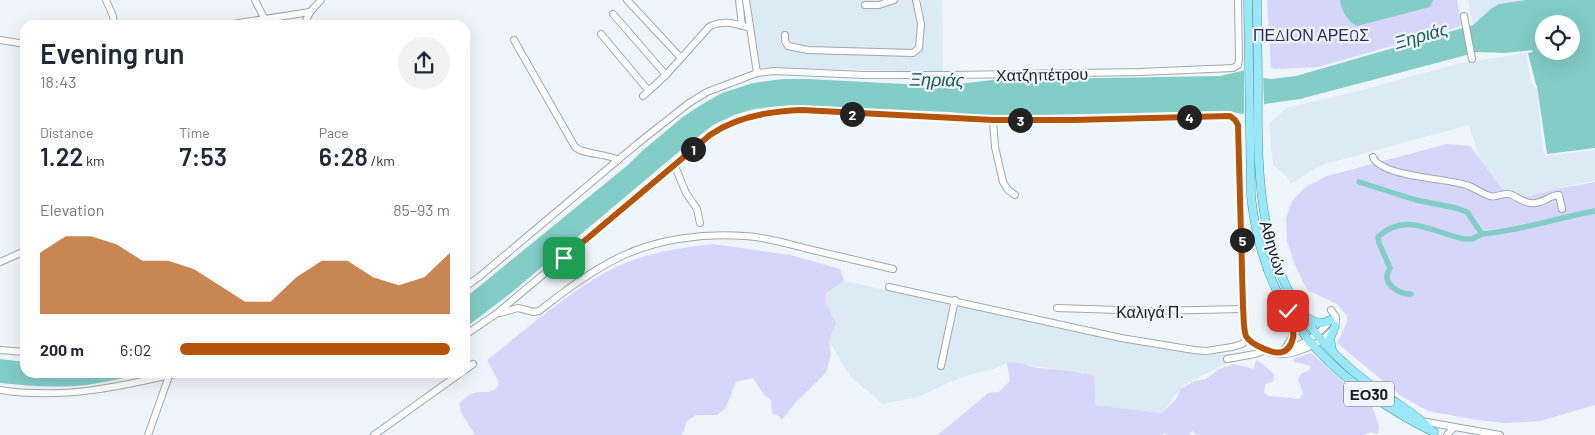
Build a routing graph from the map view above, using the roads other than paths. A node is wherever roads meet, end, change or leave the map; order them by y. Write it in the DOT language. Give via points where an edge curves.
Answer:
graph roads {
  1 [pos="106,0"];
  2 [pos="255,0"];
  3 [pos="626,0"];
  4 [pos="740,0"];
  5 [pos="746,0"];
  6 [pos="894,0"];
  7 [pos="916,0"];
  8 [pos="1238,0"];
  9 [pos="1248,0"];
  10 [pos="1257,0"];
  11 [pos="317,2"];
  12 [pos="865,5"];
  13 [pos="310,12"];
  14 [pos="613,14"];
  15 [pos="1464,16"];
  16 [pos="113,20"];
  17 [pos="265,20"];
  18 [pos="306,20"];
  19 [pos="742,26"];
  20 [pos="750,28"];
  21 [pos="601,34"];
  22 [pos="785,35"];
  23 [pos="0,40"];
  24 [pos="514,40"];
  25 [pos="20,43"];
  26 [pos="681,58"];
  27 [pos="1472,59"];
  28 [pos="1254,67"];
  29 [pos="757,73"];
  30 [pos="666,75"];
  31 [pos="648,90"];
  32 [pos="643,96"];
  33 [pos="1254,114"];
  34 [pos="993,120"];
  35 [pos="1373,157"];
  36 [pos="618,160"];
  37 [pos="674,164"];
  38 [pos="1014,195"];
  39 [pos="1562,209"];
  40 [pos="700,223"];
  41 [pos="20,253"];
  42 [pos="0,262"];
  43 [pos="893,269"];
  44 [pos="470,283"];
  45 [pos="889,287"];
  46 [pos="955,300"];
  47 [pos="1057,308"];
  48 [pos="1243,308"];
  49 [pos="1299,310"];
  50 [pos="1288,311"];
  51 [pos="496,314"];
  52 [pos="1333,323"];
  53 [pos="470,332"];
  54 [pos="1318,336"];
  55 [pos="1248,339"];
  56 [pos="1310,343"];
  57 [pos="0,350"];
  58 [pos="1267,350"];
  59 [pos="20,352"];
  60 [pos="1281,353"];
  61 [pos="1334,354"];
  62 [pos="1227,359"];
  63 [pos="473,364"];
  64 [pos="470,366"];
  65 [pos="941,366"];
  66 [pos="158,378"];
  67 [pos="167,378"];
  68 [pos="454,378"];
  69 [pos="0,390"];
  70 [pos="1420,423"];
  71 [pos="1454,426"];
  72 [pos="1436,434"];
  73 [pos="148,435"];
  74 [pos="374,435"];
  75 [pos="1447,435"];
  76 [pos="1500,435"];
  1 -- 16 [label="street"];
  2 -- 17 [label="street"];
  3 -- 26 [label="street"];
  4 -- 19 [label="street"];
  5 -- 20 [label="street"];
  6 -- 12 [label="street"];
  7 -- 22 [label="street" via="922,30 919,48 913,53 808,50 788,46"];
  8 -- 29 [label="street, Χατζηπέτρου" via="1239,60 1236,67 1222,70 950,75"];
  9 -- 28 [label="main road, Αθηνών / ΕΟ30"];
  10 -- 28 [label="main road, Αθηνών / ΕΟ30"];
  11 -- 13 [label="street"];
  13 -- 17 [label="street"];
  13 -- 18 [label="street"];
  14 -- 30 [label="street"];
  15 -- 27 [label="street"];
  19 -- 20 [label="street"];
  19 -- 26 [label="street" via="715,23"];
  20 -- 29 [label="street"];
  21 -- 31 [label="street"];
  23 -- 25 [label="street"];
  24 -- 36 [label="street" via="575,147"];
  26 -- 30 [label="street"];
  28 -- 33 [label="main road, Αθηνών / ΕΟ30"];
  29 -- 36 [label="street, Χατζηπέτρου" via="702,94"];
  30 -- 31 [label="street"];
  31 -- 32 [label="street"];
  33 -- 49 [label="main road, Αθηνών / ΕΟ30" via="1266,227 1276,260"];
  33 -- 50 [label="main road, Αθηνών / ΕΟ30" via="1251,188 1256,228 1268,273"];
  34 -- 37 [label="street" via="802,110 779,112 743,118 726,125"];
  34 -- 38 [label="street" via="994,148 1004,182"];
  34 -- 48 [label="street, Αθηνών" via="1230,116 1237,123"];
  35 -- 39 [label="street" via="1378,164 1398,172 1465,184 1490,196 1508,194 1535,203 1559,196"];
  36 -- 44 [label="street, Χατζηπέτρου"];
  37 -- 40 [label="street"];
  37 -- 51 [label="street"];
  41 -- 42 [label="street"];
  43 -- 51 [label="street" via="772,240 703,236 651,245 623,256 584,277 539,311 518,308"];
  45 -- 46 [label="street"];
  46 -- 55 [label="street" via="1084,330 1194,350 1232,347"];
  46 -- 65 [label="street"];
  47 -- 48 [label="street, Καλιγά Π." via="1150,311"];
  48 -- 55 [label="street, Αθηνών" via="1244,330"];
  49 -- 52 [label="main road" via="1310,320"];
  49 -- 54 [label="main road, Αθηνών / ΕΟ30"];
  50 -- 56 [label="main road, Αθηνών / ΕΟ30"];
  50 -- 60 [label="main road" via="1293,337"];
  51 -- 53 [label="street"];
  52 -- 54 [label="street"];
  52 -- 61 [label="main road" via="1330,339"];
  54 -- 56 [label="street"];
  54 -- 61 [label="main road, Αθηνών / ΕΟ30"];
  55 -- 58 [label="street"];
  56 -- 60 [label="street"];
  56 -- 70 [label="main road, Αθηνών / ΕΟ30" via="1350,381"];
  57 -- 59 [label="street"];
  58 -- 60 [label="street"];
  58 -- 62 [label="street"];
  61 -- 70 [label="main road, Αθηνών / ΕΟ30"];
  63 -- 64 [label="street"];
  66 -- 69 [label="street" via="90,392 35,394"];
  67 -- 73 [label="street"];
  68 -- 74 [label="street"];
  70 -- 71 [label="street"];
  70 -- 72 [label="main road, Αθηνών / ΕΟ30"];
  71 -- 75 [label="street"];
  71 -- 76 [label="street"];
}
